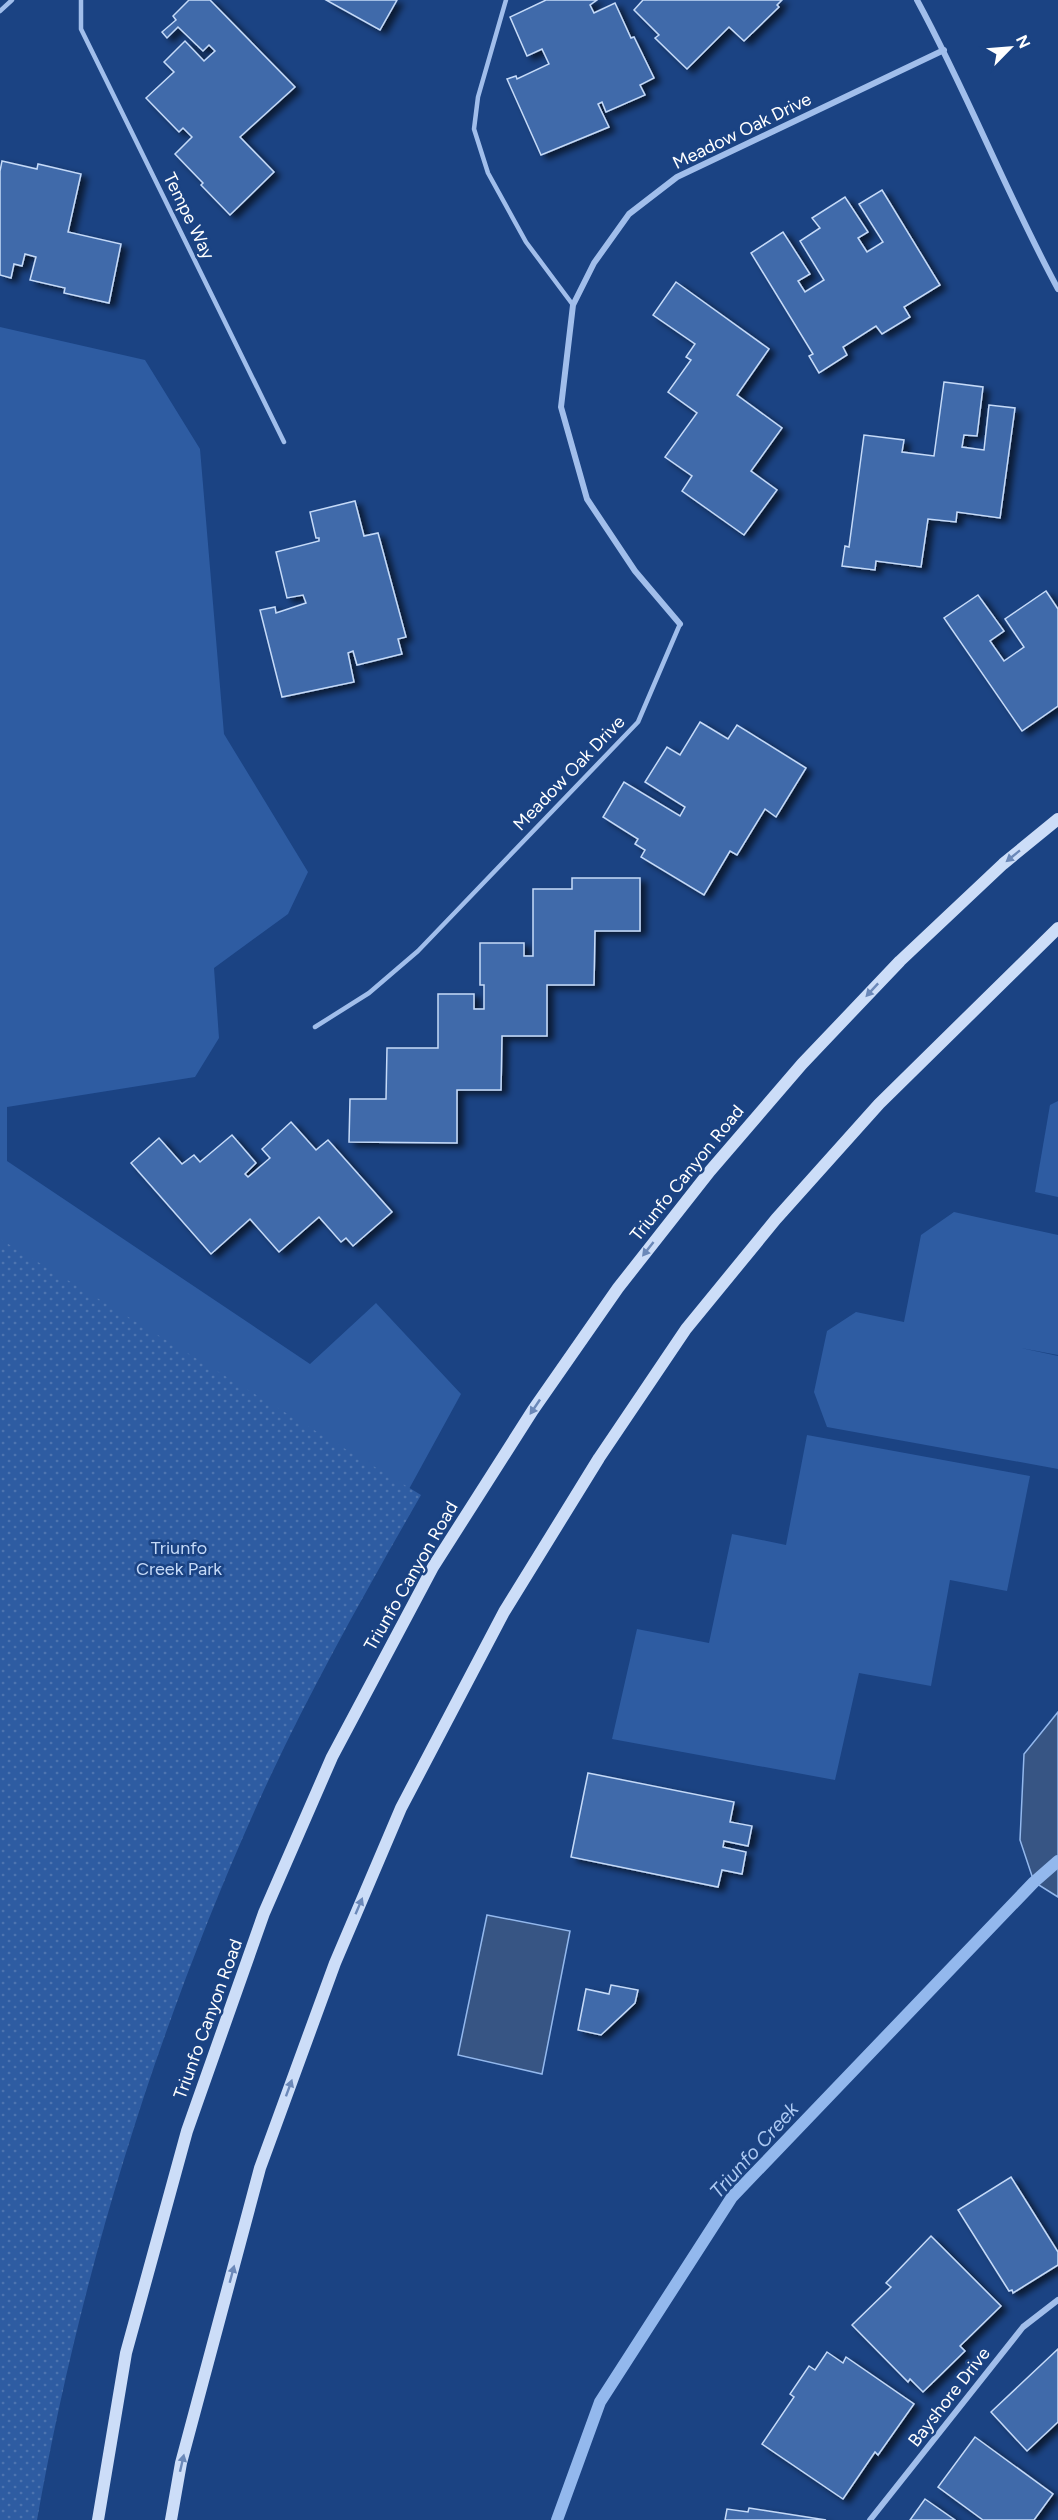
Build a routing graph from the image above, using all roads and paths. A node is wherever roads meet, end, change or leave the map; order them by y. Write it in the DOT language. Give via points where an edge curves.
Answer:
graph roads {
  1 [pos="12,0"];
  2 [pos="81,0"];
  3 [pos="506,0"];
  4 [pos="917,0"];
  5 [pos="0,10"];
  6 [pos="944,50"];
  7 [pos="1058,289"];
  8 [pos="573,305"];
  9 [pos="284,442"];
  10 [pos="680,624"];
  11 [pos="1058,819"];
  12 [pos="1058,928"];
  13 [pos="315,1027"];
  14 [pos="1058,2300"];
  15 [pos="98,2520"];
  16 [pos="171,2520"];
  17 [pos="870,2520"];
  1 -- 5 [label="lane"];
  2 -- 9 [label="lane, Tempe Way" via="81,29"];
  3 -- 8 [label="lane" via="478,97 474,129 488,173 522,234"];
  4 -- 6 [label="street"];
  6 -- 7 [label="street" via="1032,242"];
  6 -- 8 [label="street, Meadow Oak Drive" via="677,177 629,214 594,263"];
  8 -- 10 [label="street, Meadow Oak Drive" via="561,407 587,499 635,571"];
  10 -- 13 [label="lane, Meadow Oak Drive" via="638,722 418,951 369,993"];
  11 -- 15 [label="street, Triunfo Canyon Road, one-way" via="1002,864 900,961 802,1064 710,1171 618,1288 533,1410 433,1567 323,1778 264,1913 187,2131 126,2353"];
  16 -- 12 [label="street, one-way" via="184,2453 260,2168 335,1963 401,1808 504,1612 599,1458 686,1329 776,1219 879,1104"];
  14 -- 17 [label="street, Bayshore Drive" via="1023,2327"];
}
